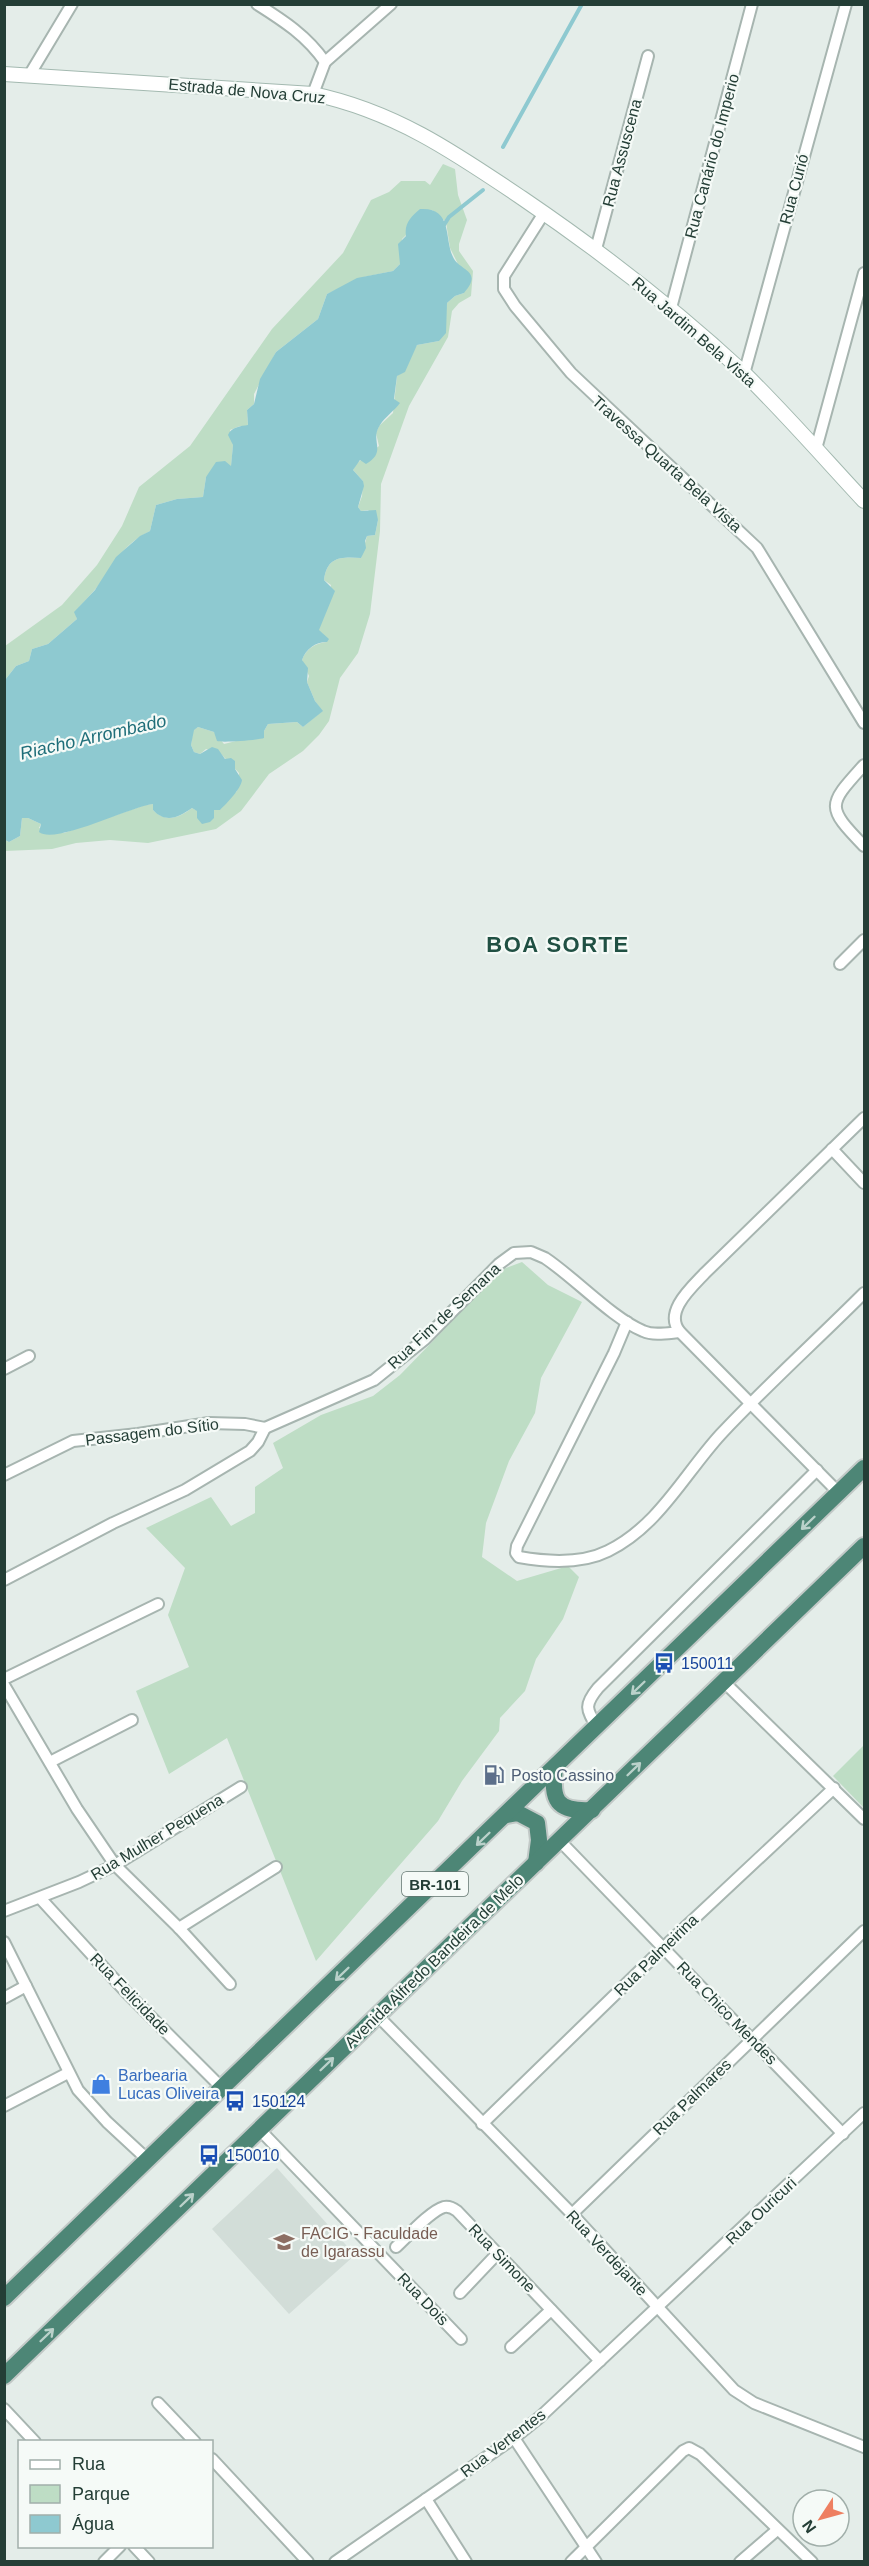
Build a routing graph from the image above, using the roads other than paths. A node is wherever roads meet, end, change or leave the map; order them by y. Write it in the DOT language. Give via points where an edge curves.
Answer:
graph roads {
  1 [pos="72,4"];
  2 [pos="257,4"];
  3 [pos="391,4"];
  4 [pos="752,4"];
  5 [pos="846,4"];
  6 [pos="648,56"];
  7 [pos="325,62"];
  8 [pos="4,74"];
  9 [pos="30,74"];
  10 [pos="313,94"];
  11 [pos="504,186"];
  12 [pos="544,213"];
  13 [pos="596,249"];
  14 [pos="864,273"];
  15 [pos="671,308"];
  16 [pos="744,374"];
  17 [pos="816,449"];
  18 [pos="864,501"];
  19 [pos="864,723"];
  20 [pos="864,765"];
  21 [pos="864,846"];
  22 [pos="864,940"];
  23 [pos="840,964"];
  24 [pos="864,1118"];
  25 [pos="832,1149"];
  26 [pos="864,1183"];
  27 [pos="864,1293"];
  28 [pos="627,1322"];
  29 [pos="680,1332"];
  30 [pos="29,1356"];
  31 [pos="4,1369"];
  32 [pos="751,1404"];
  33 [pos="265,1428"];
  34 [pos="864,1468"];
  35 [pos="817,1470"];
  36 [pos="4,1475"];
  37 [pos="839,1493"];
  38 [pos="864,1546"];
  39 [pos="4,1580"];
  40 [pos="158,1604"];
  41 [pos="4,1679"];
  42 [pos="724,1682"];
  43 [pos="4,1685"];
  44 [pos="132,1720"];
  45 [pos="597,1727"];
  46 [pos="50,1762"];
  47 [pos="555,1768"];
  48 [pos="241,1787"];
  49 [pos="834,1788"];
  50 [pos="591,1810"];
  51 [pos="507,1815"];
  52 [pos="864,1819"];
  53 [pos="560,1841"];
  54 [pos="536,1863"];
  55 [pos="115,1865"];
  56 [pos="276,1867"];
  57 [pos="40,1898"];
  58 [pos="4,1911"];
  59 [pos="179,1928"];
  60 [pos="864,1931"];
  61 [pos="4,1942"];
  62 [pos="664,1947"];
  63 [pos="230,1984"];
  64 [pos="26,1986"];
  65 [pos="4,1998"];
  66 [pos="377,2015"];
  67 [pos="752,2039"];
  68 [pos="68,2073"];
  69 [pos="222,2088"];
  70 [pos="4,2106"];
  71 [pos="864,2113"];
  72 [pos="482,2124"];
  73 [pos="260,2130"];
  74 [pos="843,2134"];
  75 [pos="148,2160"];
  76 [pos="572,2214"];
  77 [pos="396,2247"];
  78 [pos="497,2254"];
  79 [pos="460,2293"];
  80 [pos="4,2298"];
  81 [pos="658,2308"];
  82 [pos="551,2310"];
  83 [pos="461,2339"];
  84 [pos="511,2347"];
  85 [pos="600,2361"];
  86 [pos="4,2376"];
  87 [pos="158,2403"];
  88 [pos="4,2409"];
  89 [pos="514,2438"];
  90 [pos="33,2440"];
  91 [pos="193,2440"];
  92 [pos="864,2447"];
  93 [pos="213,2459"];
  94 [pos="426,2499"];
  95 [pos="777,2530"];
  96 [pos="585,2547"];
  97 [pos="119,2548"];
  98 [pos="135,2548"];
  99 [pos="340,2560"];
  100 [pos="104,2562"];
  101 [pos="149,2562"];
  102 [pos="308,2562"];
  103 [pos="466,2562"];
  104 [pos="571,2562"];
  105 [pos="596,2562"];
  106 [pos="740,2562"];
  107 [pos="812,2562"];
  1 -- 9 [label="street"];
  2 -- 7 [label="street" via="295,29"];
  3 -- 7 [label="street"];
  4 -- 15 [label="street, Rua Canário do Imperio"];
  5 -- 16 [label="street, Rua Curió"];
  6 -- 13 [label="street, Rua Assuscena"];
  7 -- 10 [label="street"];
  8 -- 9 [label="main road, Estrada de Nova Cruz"];
  9 -- 10 [label="main road, Estrada de Nova Cruz"];
  10 -- 11 [label="main road, Estrada de Nova Cruz" via="359,105 409,126"];
  11 -- 12 [label="main road, Rua Jardim Bela Vista"];
  12 -- 13 [label="main road, Rua Jardim Bela Vista"];
  12 -- 19 [label="street, Travessa Quarta Bela Vista" via="504,276 502,285 507,295 544,344 592,395 757,548"];
  13 -- 15 [label="main road, Rua Jardim Bela Vista"];
  14 -- 17 [label="street"];
  15 -- 16 [label="main road, Rua Jardim Bela Vista"];
  16 -- 17 [label="main road, Rua Jardim Bela Vista"];
  17 -- 18 [label="main road, Rua Jardim Bela Vista"];
  20 -- 21 [label="street" via="836,801 838,815"];
  22 -- 23 [label="street"];
  24 -- 25 [label="street"];
  25 -- 26 [label="street"];
  25 -- 29 [label="street" via="685,1294 675,1315"];
  27 -- 32 [label="street"];
  28 -- 29 [label="street, Rua Fim de Semana" via="644,1332"];
  28 -- 32 [label="street" via="517,1546 519,1557 543,1561 580,1559 607,1552 632,1536 664,1506 720,1435"];
  28 -- 33 [label="street, Rua Fim de Semana" via="546,1258 531,1252 514,1253 425,1339 374,1380"];
  29 -- 32 [label="street"];
  30 -- 31 [label="street"];
  32 -- 35 [label="street"];
  33 -- 36 [label="street, Passagem do Sítio" via="209,1423 73,1441"];
  33 -- 39 [label="street" via="258,1442 235,1460 185,1490"];
  34 -- 37 [label="highway, BR-101"];
  35 -- 37 [label="street"];
  35 -- 45 [label="street" via="598,1688 588,1700 588,1713"];
  37 -- 45 [label="highway, BR-101, one-way"];
  38 -- 42 [label="highway, Avenida Alfredo Bandeira de Melo / BR-101"];
  40 -- 41 [label="street"];
  42 -- 49 [label="street"];
  50 -- 42 [label="highway, Avenida Alfredo Bandeira de Melo / BR-101, one-way"];
  43 -- 46 [label="street"];
  44 -- 46 [label="street"];
  45 -- 47 [label="highway, BR-101"];
  46 -- 55 [label="street"];
  47 -- 50 [label="highway" via="553,1791 557,1802 563,1807"];
  47 -- 51 [label="highway, BR-101"];
  48 -- 55 [label="street, Rua Mulher Pequena"];
  49 -- 52 [label="street"];
  49 -- 62 [label="street, Rua Palmeirina"];
  50 -- 53 [label="highway, Avenida Alfredo Bandeira de Melo / BR-101"];
  51 -- 54 [label="highway" via="518,1813 537,1823"];
  51 -- 69 [label="highway, BR-101, one-way"];
  53 -- 54 [label="highway, Avenida Alfredo Bandeira de Melo / BR-101"];
  53 -- 62 [label="street, Rua Chico Mendes"];
  54 -- 66 [label="highway, Avenida Alfredo Bandeira de Melo / BR-101"];
  55 -- 57 [label="street, Rua Mulher Pequena"];
  55 -- 59 [label="street"];
  56 -- 59 [label="street"];
  57 -- 58 [label="street, Rua Mulher Pequena"];
  57 -- 69 [label="street, Rua Felicidade"];
  59 -- 63 [label="street"];
  60 -- 67 [label="street, Rua Palmares"];
  61 -- 64 [label="street"];
  62 -- 67 [label="street, Rua Chico Mendes"];
  62 -- 72 [label="street, Rua Palmeirina"];
  64 -- 65 [label="street"];
  64 -- 68 [label="street"];
  66 -- 72 [label="street, Rua Verdejante"];
  73 -- 66 [label="highway, Avenida Alfredo Bandeira de Melo / BR-101, one-way"];
  67 -- 74 [label="street, Rua Chico Mendes"];
  67 -- 76 [label="street, Rua Palmares"];
  68 -- 70 [label="street"];
  68 -- 75 [label="street" via="107,2122"];
  69 -- 75 [label="highway, BR-101"];
  71 -- 74 [label="street, Rua Ouricuri"];
  72 -- 76 [label="street, Rua Verdejante"];
  73 -- 83 [label="street, Rua Dois"];
  86 -- 73 [label="highway, Avenida Alfredo Bandeira de Melo / BR-101, one-way"];
  74 -- 81 [label="street, Rua Ouricuri"];
  75 -- 80 [label="highway, BR-101"];
  76 -- 81 [label="street, Rua Verdejante"];
  77 -- 78 [label="street, Rua Simone" via="435,2212 451,2207"];
  78 -- 79 [label="street"];
  78 -- 82 [label="street, Rua Simone"];
  81 -- 85 [label="street, Rua Vertentes"];
  81 -- 92 [label="street, Rua Verdejante" via="743,2398"];
  82 -- 84 [label="street"];
  82 -- 85 [label="street, Rua Simone"];
  85 -- 89 [label="street, Rua Vertentes"];
  87 -- 91 [label="street"];
  88 -- 90 [label="street"];
  89 -- 94 [label="street, Rua Vertentes"];
  89 -- 96 [label="street"];
  93 -- 102 [label="street"];
  94 -- 99 [label="street, Rua Vertentes"];
  94 -- 103 [label="street"];
  95 -- 96 [label="street" via="700,2454 686,2449"];
  95 -- 106 [label="street"];
  95 -- 107 [label="street"];
  96 -- 104 [label="street"];
  96 -- 105 [label="street"];
  97 -- 100 [label="street"];
  98 -- 101 [label="street"];
}
